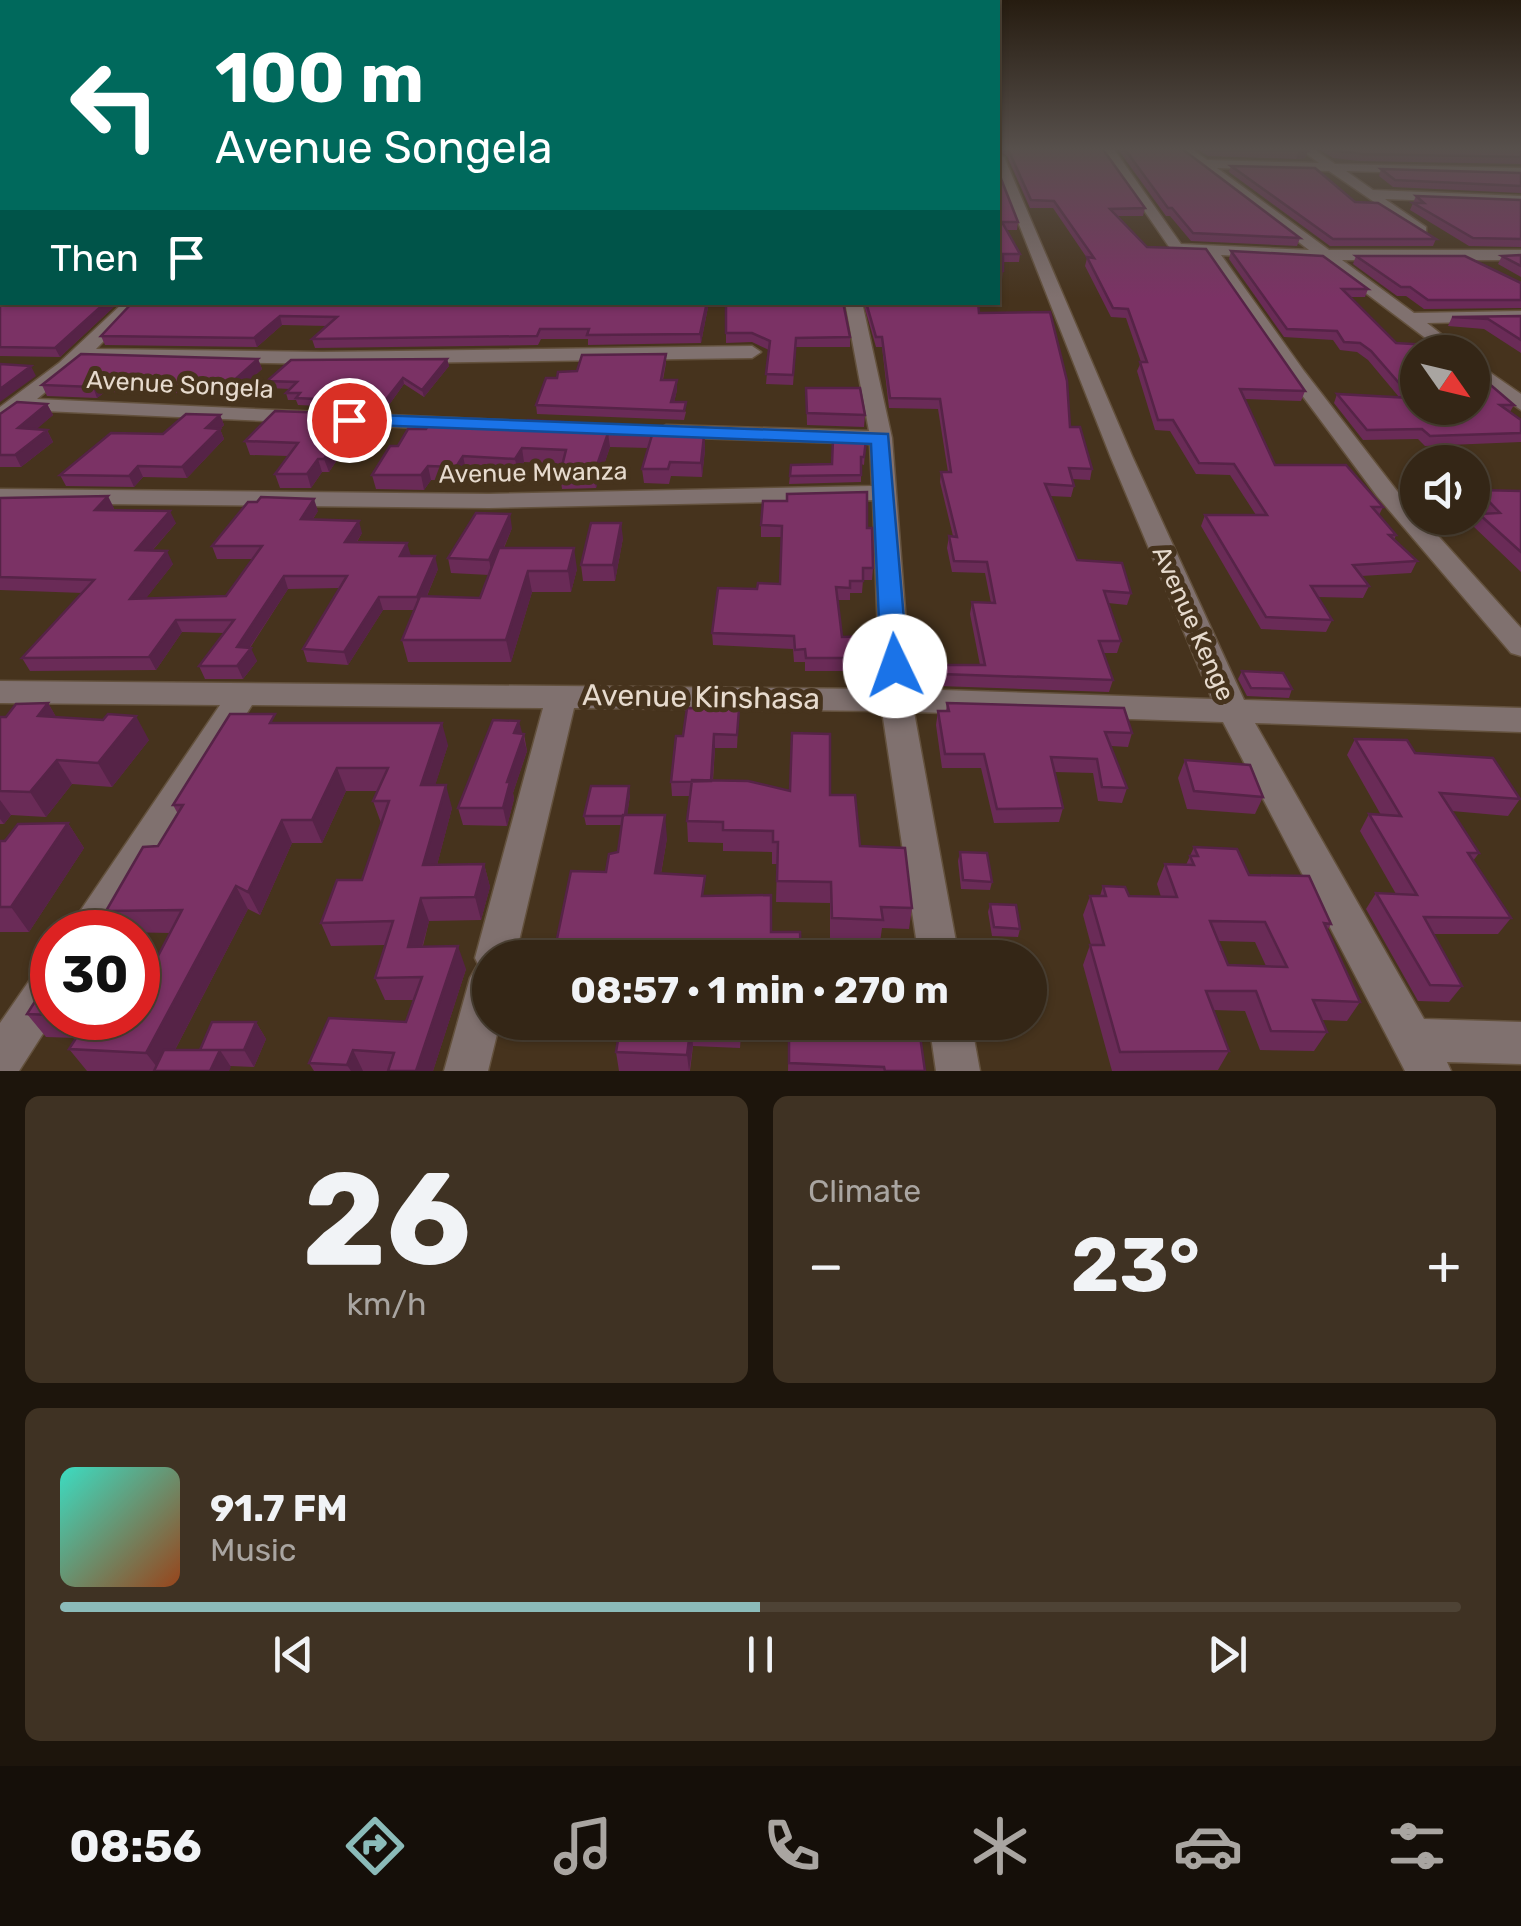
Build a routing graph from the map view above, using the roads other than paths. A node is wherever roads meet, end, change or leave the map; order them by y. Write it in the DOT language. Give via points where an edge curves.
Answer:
graph roads {
  1 [pos="1013,198"];
  2 [pos="1141,198"];
  3 [pos="1249,198"];
  4 [pos="1372,198"];
  5 [pos="1469,198"];
  6 [pos="1521,200"];
  7 [pos="1212,252"];
  8 [pos="1461,254"];
  9 [pos="1321,255"];
  10 [pos="1521,255"];
  11 [pos="1487,269"];
  12 [pos="131,305"];
  13 [pos="854,305"];
  14 [pos="1521,316"];
  15 [pos="1410,318"];
  16 [pos="1432,335"];
  17 [pos="752,352"];
  18 [pos="73,360"];
  19 [pos="33,366"];
  20 [pos="1490,380"];
  21 [pos="1521,404"];
  22 [pos="8,411"];
  23 [pos="584,429"];
  24 [pos="643,431"];
  25 [pos="881,438"];
  26 [pos="886,493"];
  27 [pos="0,496"];
  28 [pos="1521,646"];
  29 [pos="0,692"];
  30 [pos="245,692"];
  31 [pos="562,696"];
  32 [pos="896,700"];
  33 [pos="1234,713"];
  34 [pos="1521,720"];
  35 [pos="100,910"];
  36 [pos="500,940"];
  37 [pos="936,940"];
  38 [pos="30,1015"];
  39 [pos="474,1040"];
  40 [pos="953,1040"];
  41 [pos="1521,1043"];
  42 [pos="1420,1056"];
  43 [pos="0,1061"];
  44 [pos="466,1071"];
  45 [pos="958,1071"];
  1 -- 33 [label="street, Avenue Kenge"];
  2 -- 7 [label="street" via="1172,244"];
  3 -- 9 [label="street"];
  4 -- 8 [label="street"];
  5 -- 6 [label="street"];
  7 -- 9 [label="street"];
  7 -- 28 [label="street" via="1385,491"];
  8 -- 9 [label="street"];
  8 -- 10 [label="street"];
  8 -- 11 [label="street"];
  9 -- 15 [label="street"];
  12 -- 18 [label="street"];
  13 -- 25 [label="street"];
  14 -- 15 [label="street"];
  15 -- 16 [label="street"];
  17 -- 18 [label="street"];
  18 -- 19 [label="street"];
  18 -- 22 [label="street"];
  20 -- 21 [label="street"];
  22 -- 23 [label="street, Avenue Songela"];
  24 -- 25 [label="street"];
  25 -- 26 [label="street"];
  26 -- 27 [label="street, Avenue Mwanza" via="489,501"];
  26 -- 32 [label="street"];
  29 -- 30 [label="street, Avenue Kinshasa"];
  30 -- 31 [label="street, Avenue Kinshasa"];
  30 -- 35 [label="street"];
  31 -- 32 [label="street, Avenue Kinshasa"];
  31 -- 36 [label="street"];
  32 -- 33 [label="street, Avenue Kinshasa"];
  32 -- 37 [label="street"];
  33 -- 34 [label="street, Avenue Kinshasa"];
  33 -- 42 [label="street, Avenue Kenge"];
  38 -- 43 [label="street"];
  39 -- 44 [label="street"];
  40 -- 45 [label="street"];
  41 -- 42 [label="street"];
}
